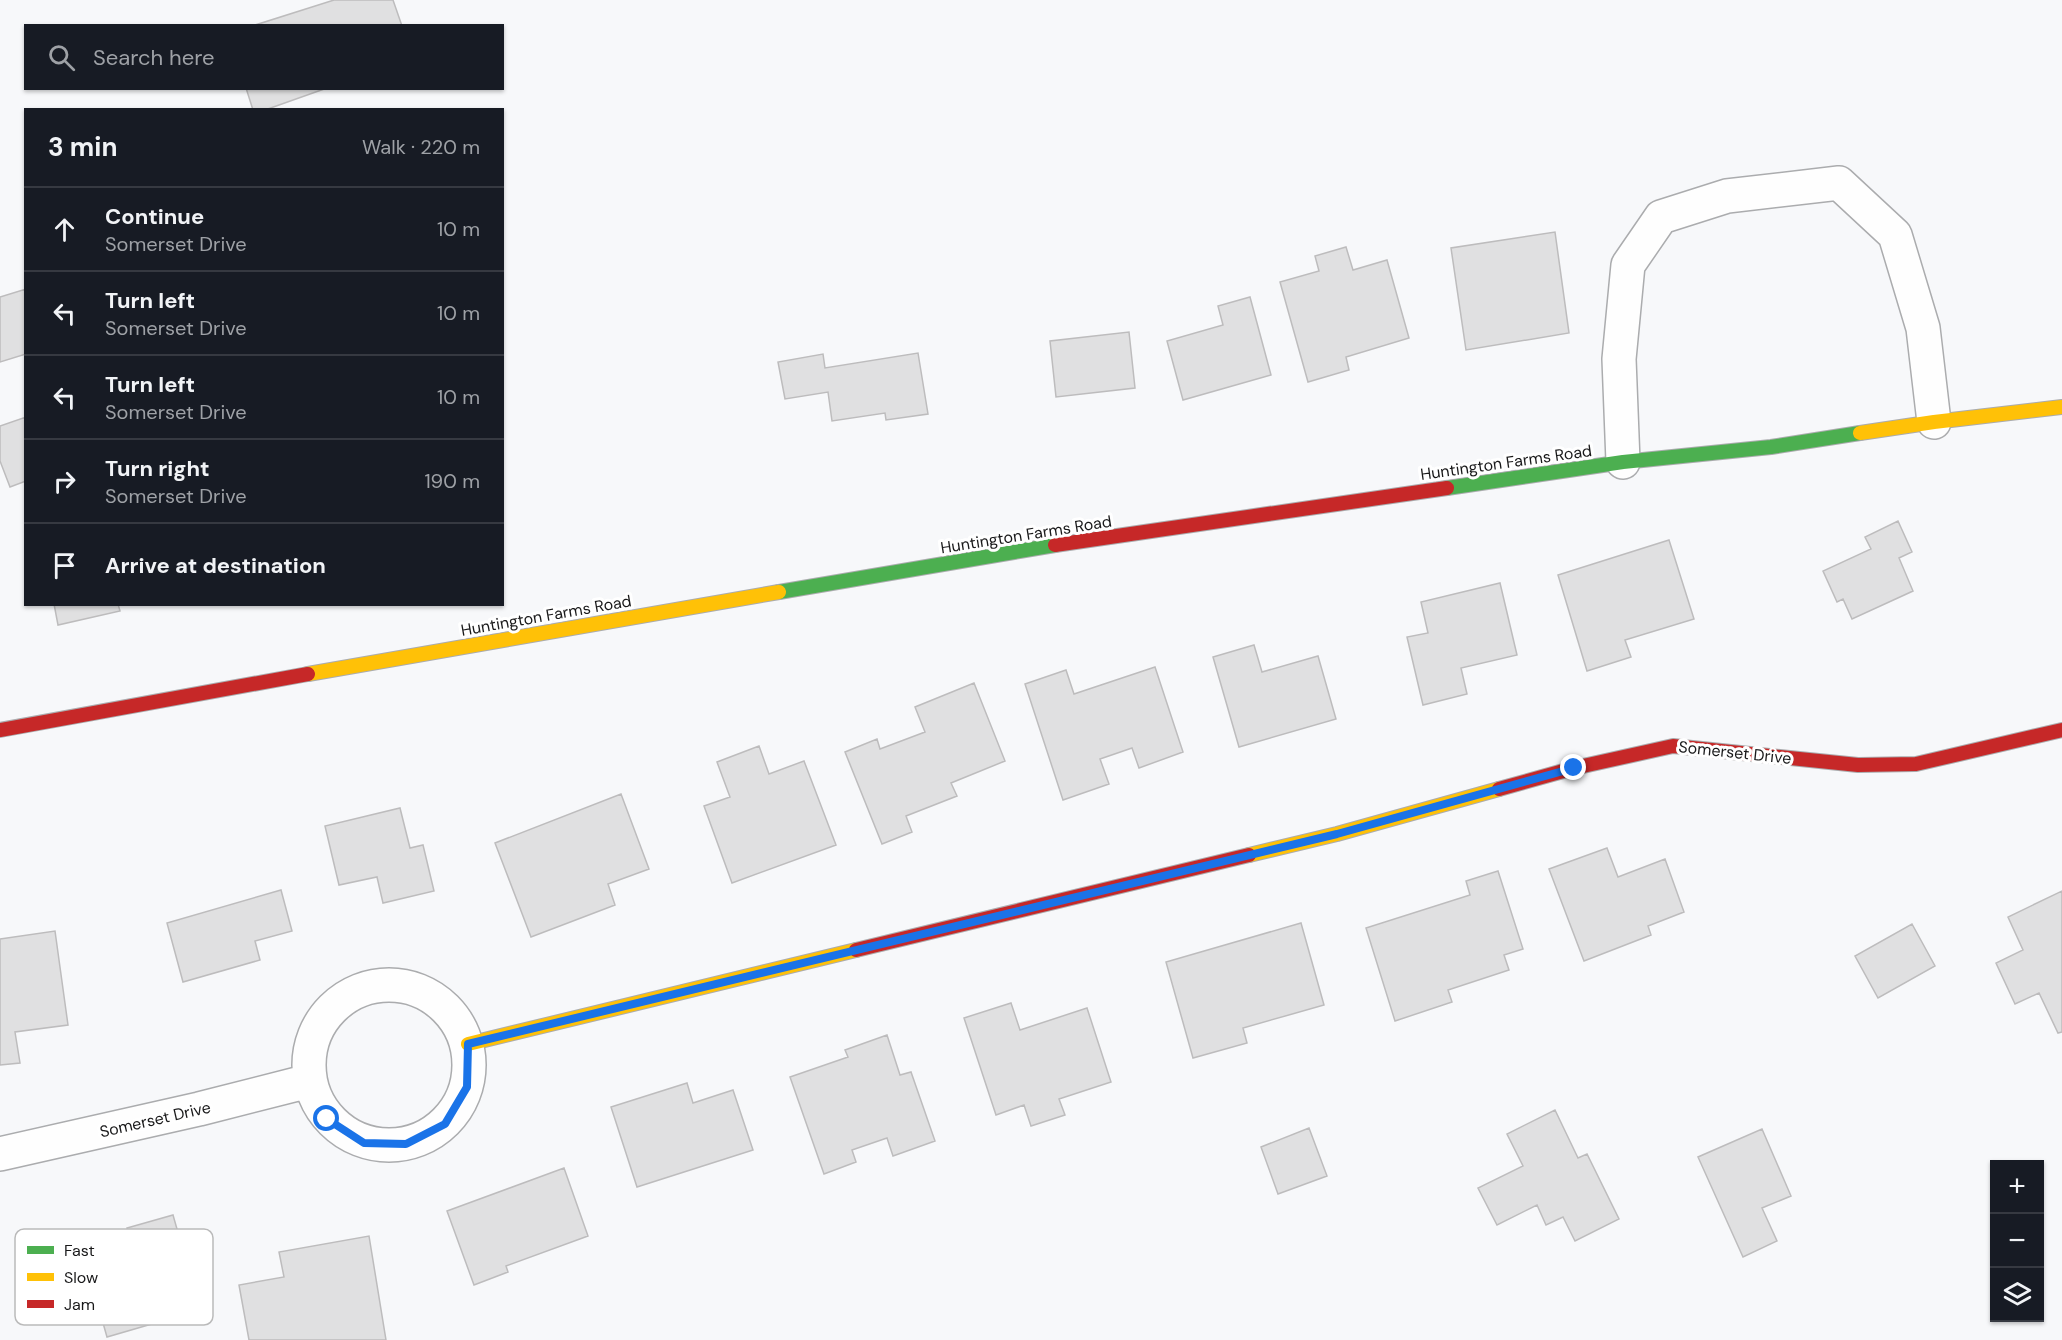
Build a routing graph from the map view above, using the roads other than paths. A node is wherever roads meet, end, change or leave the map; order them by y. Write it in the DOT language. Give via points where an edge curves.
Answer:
graph roads {
  1 [pos="2062,407"];
  2 [pos="1934,422"];
  3 [pos="1623,462"];
  4 [pos="0,730"];
  5 [pos="2062,730"];
  6 [pos="468,1044"];
  7 [pos="309,1081"];
  8 [pos="0,1154"];
  1 -- 2 [label="street, Huntington Farms Road"];
  2 -- 3 [label="street, Huntington Farms Road" via="1771,447"];
  2 -- 3 [label="street" via="1923,328 1895,235 1839,183 1727,196 1661,217 1628,265 1619,359"];
  3 -- 4 [label="street, Huntington Farms Road" via="1013,551"];
  5 -- 6 [label="street, Somerset Drive" via="1916,764 1858,765 1673,746 1574,768 1337,834"];
  6 -- 7 [label="street" via="448,1008 430,997 412,987 371,985 334,1004 311,1039"];
  6 -- 7 [label="street" via="467,1087 445,1124 406,1144 364,1143 354,1137 327,1119"];
  7 -- 8 [label="street, Somerset Drive"];
}
